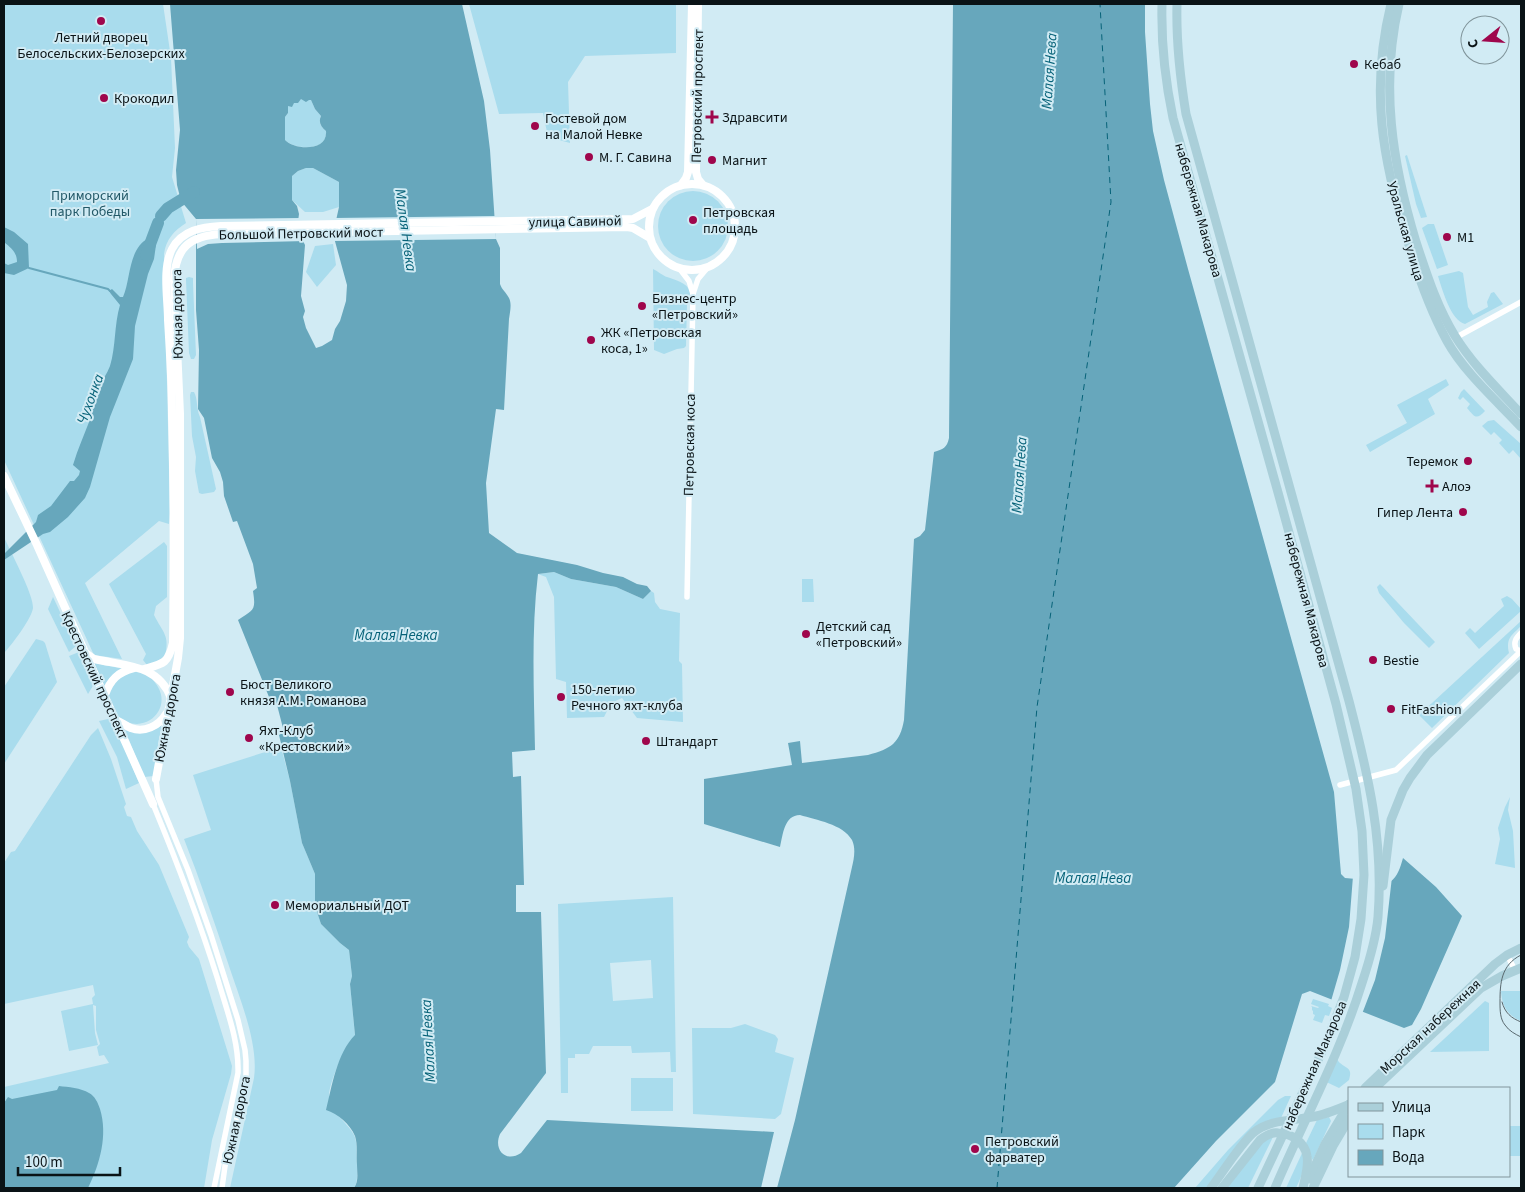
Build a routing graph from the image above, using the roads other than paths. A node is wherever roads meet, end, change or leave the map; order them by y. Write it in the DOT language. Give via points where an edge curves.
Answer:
graph roads {
  1 [pos="692,4"];
  2 [pos="698,4"];
  3 [pos="1162,4"];
  4 [pos="1177,4"];
  5 [pos="1391,4"];
  6 [pos="1399,4"];
  7 [pos="681,185"];
  8 [pos="703,185"];
  9 [pos="652,209"];
  10 [pos="495,226"];
  11 [pos="196,229"];
  12 [pos="196,238"];
  13 [pos="650,238"];
  14 [pos="709,266"];
  15 [pos="679,268"];
  16 [pos="693,294"];
  17 [pos="1521,302"];
  18 [pos="1451,340"];
  19 [pos="1521,414"];
  20 [pos="1521,427"];
  21 [pos="4,476"];
  22 [pos="687,596"];
  23 [pos="1521,633"];
  24 [pos="1521,651"];
  25 [pos="85,653"];
  26 [pos="1521,664"];
  27 [pos="140,668"];
  28 [pos="105,695"];
  29 [pos="171,698"];
  30 [pos="169,710"];
  31 [pos="116,719"];
  32 [pos="156,779"];
  33 [pos="1340,785"];
  34 [pos="154,804"];
  35 [pos="1378,918"];
  36 [pos="1521,948"];
  37 [pos="1507,955"];
  38 [pos="1518,969"];
  39 [pos="1366,1087"];
  40 [pos="1376,1087"];
  41 [pos="1348,1104"];
  42 [pos="1348,1121"];
  43 [pos="214,1188"];
  44 [pos="222,1188"];
  45 [pos="1212,1188"];
  46 [pos="1222,1188"];
  47 [pos="1258,1188"];
  48 [pos="1274,1188"];
  49 [pos="1304,1188"];
  50 [pos="1313,1188"];
  1 -- 7 [label="street, Петровский проспект" via="688,172"];
  2 -- 8 [label="street, Петровский проспект" via="696,172"];
  3 -- 47 [label="main road, набережная Макарова" via="1166,87 1173,118 1336,704 1356,789 1362,831 1364,875 1355,957 1326,1043"];
  4 -- 35 [label="main road, набережная Макарова" via="1176,32 1186,114 1370,786 1377,830"];
  5 -- 18 [label="main road, Уральская улица" via="1384,38 1380,96 1387,161 1417,273"];
  6 -- 18 [label="main road, Уральская улица" via="1389,79 1398,173 1427,275"];
  7 -- 8 [label="street"];
  7 -- 9 [label="street" via="664,194"];
  8 -- 14 [label="street" via="725,200 732,211 734,224 728,249"];
  9 -- 10 [label="street, улица Савиной" via="633,219"];
  9 -- 13 [label="street"];
  10 -- 11 [label="street, Большой Петровский мост" via="221,226"];
  10 -- 12 [label="street, Большой Петровский мост" via="221,234"];
  10 -- 13 [label="street, улица Савиной" via="627,227"];
  11 -- 27 [label="street, Южная дорога" via="177,242 167,268 174,531 173,643 170,657 163,663"];
  12 -- 29 [label="street, Южная дорога" via="181,252 174,279 181,532 180,638"];
  13 -- 15 [label="street" via="661,257"];
  14 -- 15 [label="street" via="695,270"];
  14 -- 16 [label="street, Петровская коса" via="698,279"];
  15 -- 16 [label="street, Петровская коса" via="689,281"];
  16 -- 22 [label="street, Петровская коса"];
  17 -- 18 [label="street"];
  18 -- 19 [label="main road, Уральская улица"];
  18 -- 20 [label="main road, Уральская улица" via="1471,374"];
  21 -- 25 [label="street, Крестовский проспект"];
  23 -- 24 [label="street" via="1514,645"];
  24 -- 33 [label="street" via="1396,770"];
  25 -- 27 [label="street"];
  25 -- 28 [label="street, Крестовский проспект"];
  26 -- 35 [label="main road" via="1418,766 1391,820"];
  27 -- 28 [label="street" via="127,670 115,677"];
  27 -- 29 [label="street" via="157,676"];
  28 -- 31 [label="street, Крестовский проспект"];
  29 -- 30 [label="street, Южная дорога"];
  30 -- 31 [label="street" via="163,719 146,729 130,728"];
  30 -- 32 [label="street, Южная дорога"];
  31 -- 34 [label="street, Крестовский проспект"];
  32 -- 44 [label="street, Южная дорога" via="158,797 199,900 244,1044 246,1082"];
  34 -- 43 [label="street, Южная дорога" via="186,884 236,1040 238,1073"];
  35 -- 48 [label="main road, набережная Макарова" via="1356,1002"];
  36 -- 37 [label="main road, Морская набережная"];
  37 -- 38 [label="street"];
  37 -- 39 [label="main road, Морская набережная"];
  38 -- 40 [label="main road, Морская набережная" via="1494,980 1470,998"];
  41 -- 45 [label="main road" via="1322,1114 1263,1127 1247,1140"];
  41 -- 49 [label="main road"];
  42 -- 50 [label="main road"];
  46 -- 49 [label="main road" via="1260,1140 1279,1132 1294,1137 1304,1146 1308,1167"];
}
